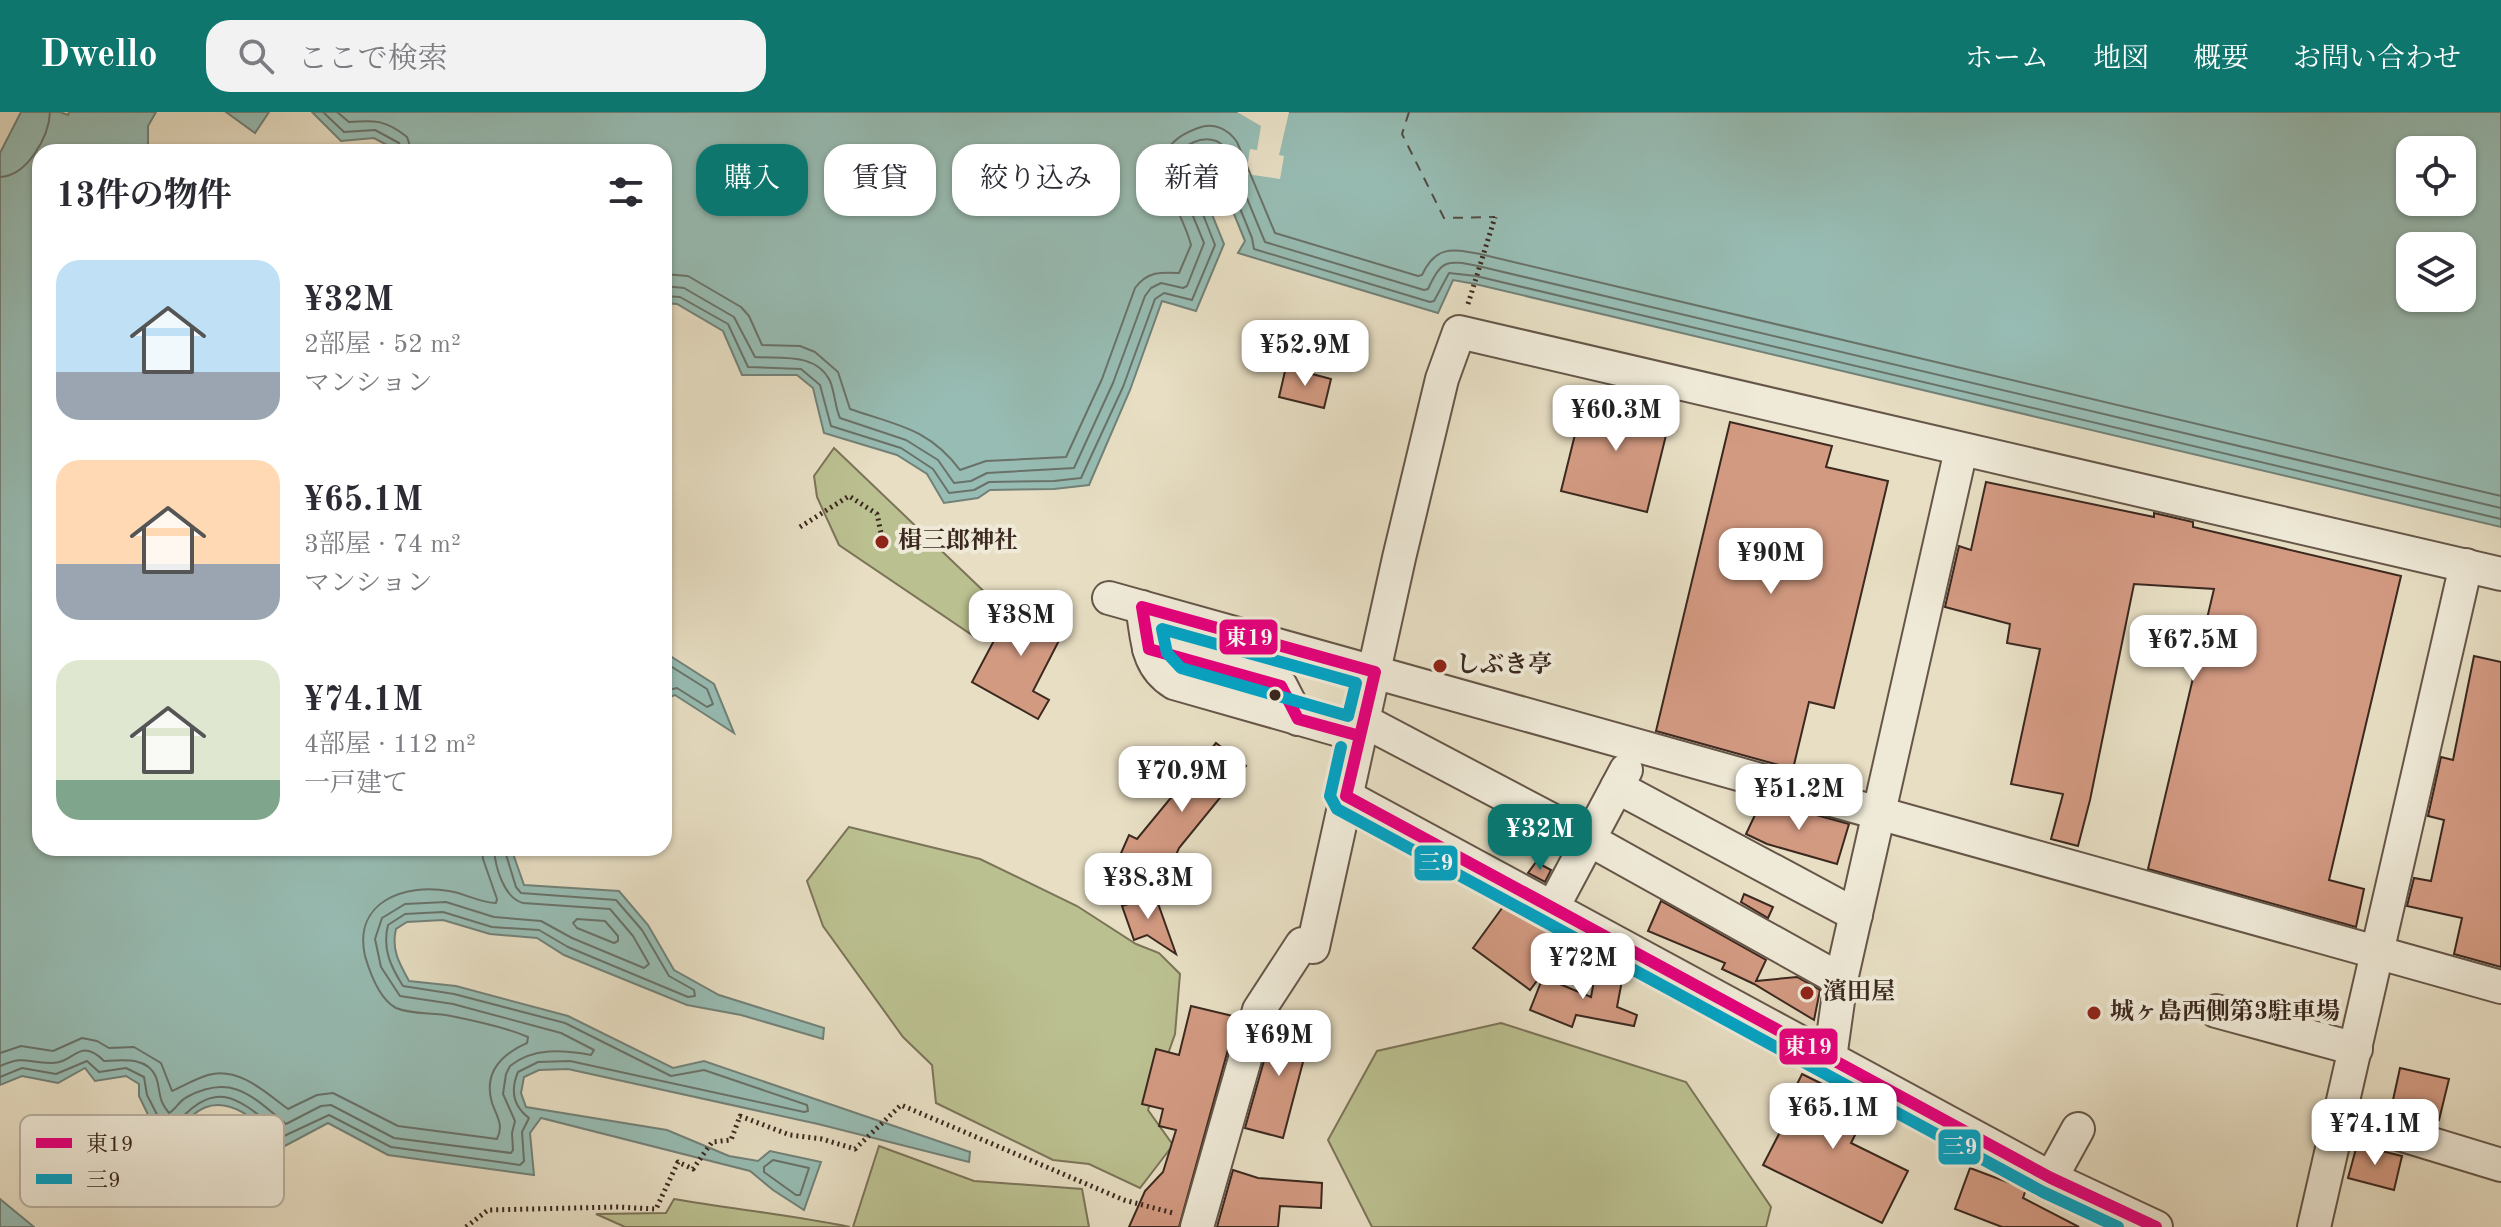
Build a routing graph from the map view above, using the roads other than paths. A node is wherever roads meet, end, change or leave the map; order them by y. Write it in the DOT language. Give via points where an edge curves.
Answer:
graph roads {
  1 [pos="1961,450"];
  2 [pos="2466,565"];
  3 [pos="2501,574"];
  4 [pos="1109,598"];
  5 [pos="1142,607"];
  6 [pos="1375,672"];
  7 [pos="1362,728"];
  8 [pos="1639,746"];
  9 [pos="1617,787"];
  10 [pos="1346,796"];
  11 [pos="1878,813"];
  12 [pos="1588,839"];
  13 [pos="1553,907"];
  14 [pos="1856,915"];
  15 [pos="2379,953"];
  16 [pos="1841,980"];
  17 [pos="2501,987"];
  18 [pos="2216,1011"];
  19 [pos="2356,1049"];
  20 [pos="1830,1058"];
  21 [pos="2340,1116"];
  22 [pos="2078,1129"];
  23 [pos="2501,1165"];
  24 [pos="2051,1178"];
  25 [pos="1198,1223"];
  26 [pos="2141,1224"];
  27 [pos="2314,1227"];
  1 -- 2 [label="street"];
  1 -- 6 [label="street" via="1459,332 1442,379"];
  1 -- 11 [label="street"];
  2 -- 3 [label="street"];
  2 -- 15 [label="street"];
  4 -- 5 [label="street"];
  5 -- 6 [label="street"];
  5 -- 7 [label="street" via="1154,665 1174,683 1298,719"];
  6 -- 7 [label="street"];
  6 -- 8 [label="street"];
  7 -- 10 [label="street"];
  7 -- 12 [label="street"];
  8 -- 9 [label="street"];
  8 -- 11 [label="street"];
  9 -- 12 [label="street"];
  9 -- 14 [label="street"];
  10 -- 13 [label="street"];
  10 -- 25 [label="street" via="1313,947 1302,944 1259,1010"];
  11 -- 14 [label="street"];
  11 -- 15 [label="street"];
  12 -- 13 [label="street"];
  12 -- 16 [label="street"];
  13 -- 20 [label="street"];
  14 -- 16 [label="street"];
  15 -- 17 [label="street"];
  15 -- 19 [label="street"];
  16 -- 20 [label="street"];
  18 -- 19 [label="street"];
  19 -- 21 [label="street"];
  20 -- 24 [label="street"];
  21 -- 23 [label="street"];
  21 -- 27 [label="street"];
  22 -- 24 [label="street"];
  24 -- 26 [label="street"];
}
